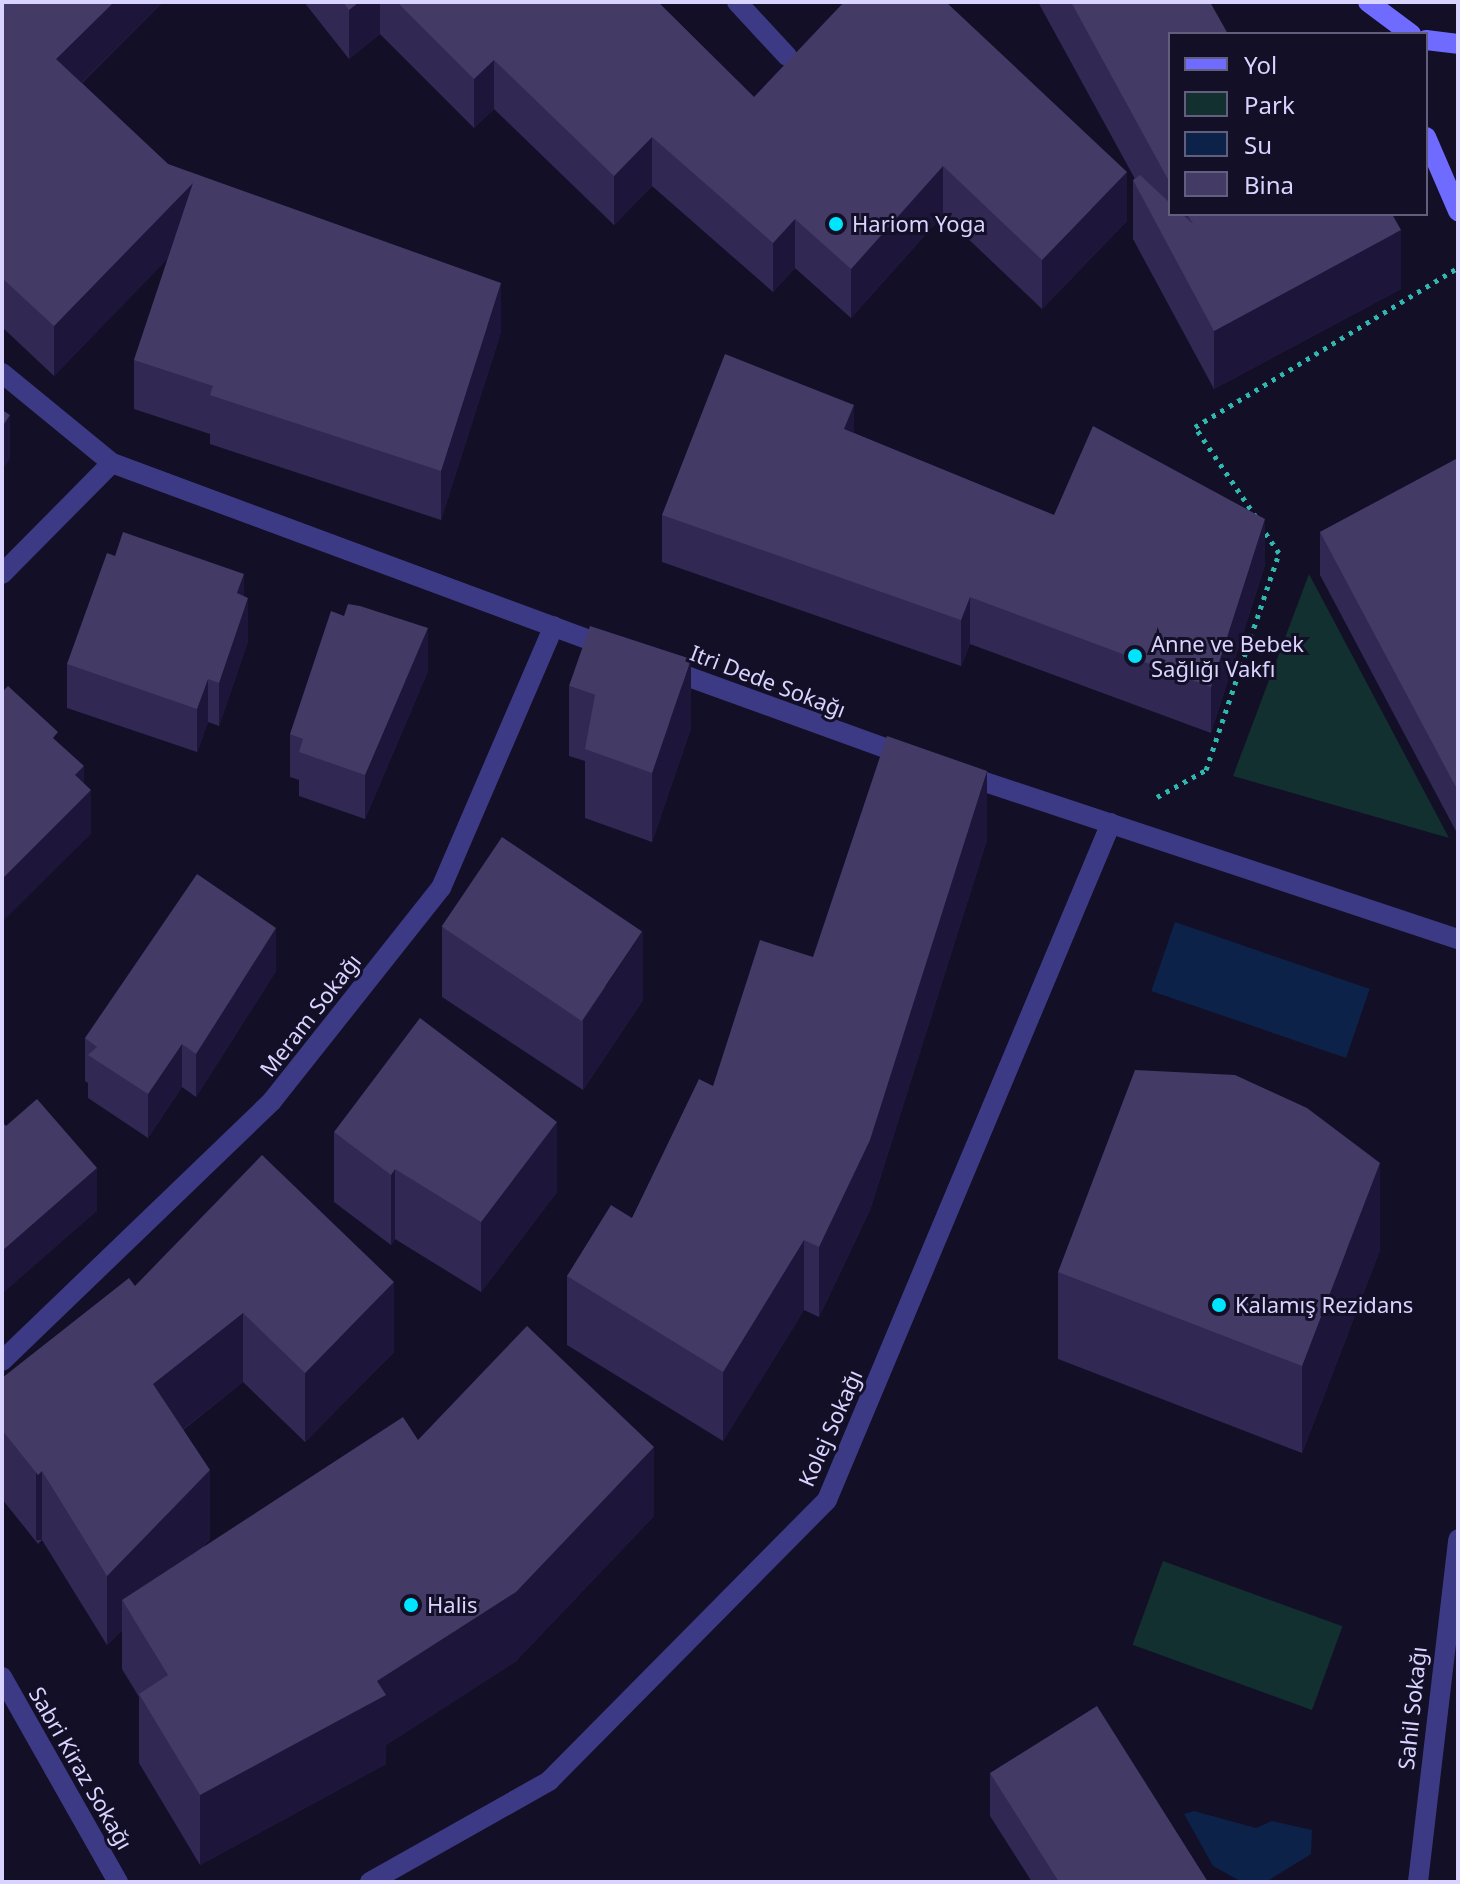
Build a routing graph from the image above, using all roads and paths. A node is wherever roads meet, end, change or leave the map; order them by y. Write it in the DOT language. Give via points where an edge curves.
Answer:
graph roads {
  1 [pos="737,2"];
  2 [pos="1368,2"];
  3 [pos="1381,32"];
  4 [pos="1408,32"];
  5 [pos="1428,40"];
  6 [pos="1458,44"];
  7 [pos="787,56"];
  8 [pos="1428,142"];
  9 [pos="1458,211"];
  10 [pos="1458,268"];
  11 [pos="2,373"];
  12 [pos="112,463"];
  13 [pos="2,574"];
  14 [pos="554,626"];
  15 [pos="1111,823"];
  16 [pos="1458,939"];
  17 [pos="2,1361"];
  18 [pos="1458,1539"];
  19 [pos="2,1677"];
  20 [pos="118,1882"];
  21 [pos="370,1882"];
  22 [pos="1418,1882"];
  1 -- 7 [label="street"];
  2 -- 3 [label="street"];
  2 -- 4 [label="street"];
  5 -- 6 [label="street"];
  8 -- 9 [label="street"];
  10 -- 15 [label="path" via="1195,427 1279,553 1206,770"];
  11 -- 12 [label="street, Itri Dede Sokağı"];
  12 -- 13 [label="street"];
  12 -- 14 [label="street, Itri Dede Sokağı"];
  14 -- 15 [label="street, Itri Dede Sokağı"];
  14 -- 17 [label="street, Meram Sokağı" via="441,888 272,1101"];
  15 -- 16 [label="street, Itri Dede Sokağı"];
  15 -- 21 [label="street, Kolej Sokağı" via="827,1500 549,1781"];
  18 -- 22 [label="street, Sahil Sokağı"];
  19 -- 20 [label="street, Sabri Kiraz Sokağı"];
}
